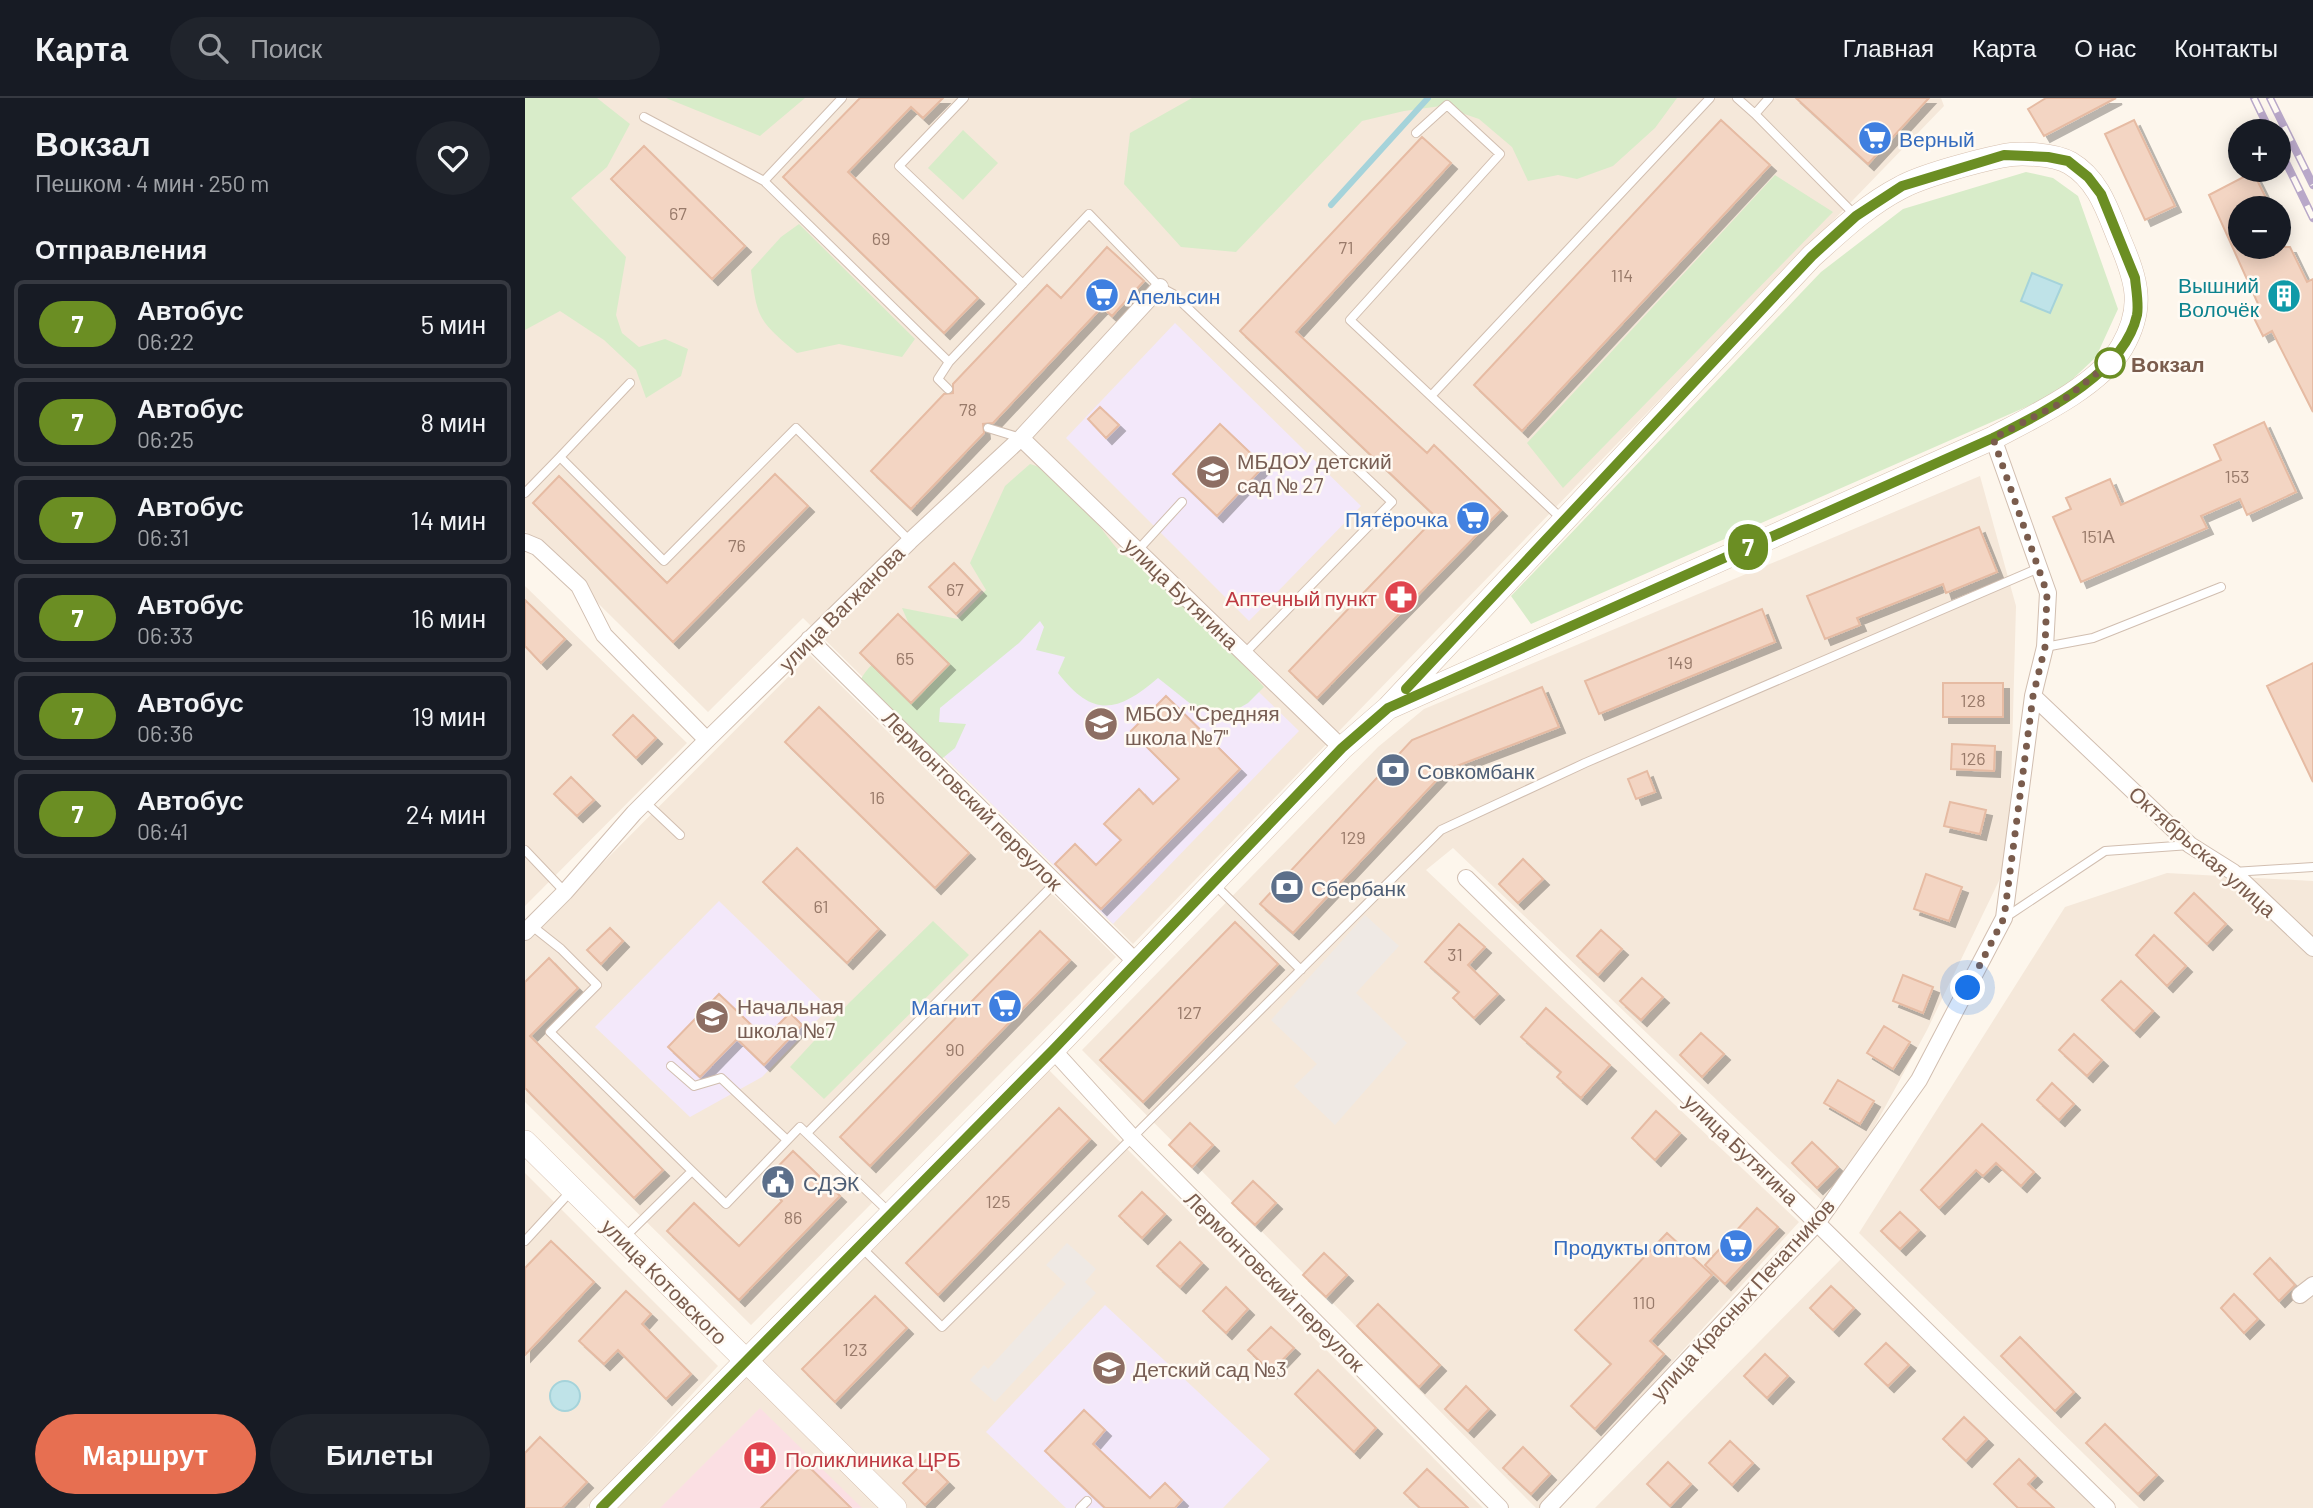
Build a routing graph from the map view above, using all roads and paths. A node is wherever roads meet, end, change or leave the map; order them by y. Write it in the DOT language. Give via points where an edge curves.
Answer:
graph roads {
  1 [pos="842,98"];
  2 [pos="964,98"];
  3 [pos="1710,98"];
  4 [pos="1737,98"];
  5 [pos="1769,98"];
  6 [pos="1755,114"];
  7 [pos="645,117"];
  8 [pos="1416,133"];
  9 [pos="764,181"];
  10 [pos="1856,216"];
  11 [pos="1023,284"];
  12 [pos="1160,287"];
  13 [pos="949,362"];
  14 [pos="630,383"];
  15 [pos="948,389"];
  16 [pos="1430,396"];
  17 [pos="988,428"];
  18 [pos="1021,438"];
  19 [pos="1993,438"];
  20 [pos="560,457"];
  21 [pos="525,493"];
  22 [pos="1182,502"];
  23 [pos="1563,521"];
  24 [pos="910,541"];
  25 [pos="525,542"];
  26 [pos="1138,550"];
  27 [pos="2039,568"];
  28 [pos="2221,587"];
  29 [pos="810,639"];
  30 [pos="2045,647"];
  31 [pos="1245,653"];
  32 [pos="2033,696"];
  33 [pos="1388,708"];
  34 [pos="707,740"];
  35 [pos="1342,748"];
  36 [pos="645,802"];
  37 [pos="680,835"];
  38 [pos="2190,845"];
  39 [pos="525,850"];
  40 [pos="2313,867"];
  41 [pos="2233,872"];
  42 [pos="1466,878"];
  43 [pos="1056,882"];
  44 [pos="1213,882"];
  45 [pos="565,892"];
  46 [pos="2004,918"];
  47 [pos="528,929"];
  48 [pos="2313,948"];
  49 [pos="1136,962"];
  50 [pos="1301,970"];
  51 [pos="1053,1050"];
  52 [pos="671,1066"];
  53 [pos="808,1132"];
  54 [pos="1133,1138"];
  55 [pos="787,1140"];
  56 [pos="525,1142"];
  57 [pos="692,1171"];
  58 [pos="573,1189"];
  59 [pos="891,1213"];
  60 [pos="1817,1223"];
  61 [pos="624,1239"];
  62 [pos="525,1241"];
  63 [pos="860,1246"];
  64 [pos="2313,1284"];
  65 [pos="2299,1295"];
  66 [pos="746,1360"];
  67 [pos="1087,1501"];
  68 [pos="601,1508"];
  69 [pos="895,1508"];
  70 [pos="1080,1508"];
  71 [pos="1500,1508"];
  72 [pos="1548,1508"];
  73 [pos="2107,1508"];
  1 -- 9 [label="lane"];
  2 -- 11 [label="lane" via="899,166"];
  3 -- 16 [label="lane"];
  4 -- 6 [label="lane"];
  5 -- 6 [label="lane"];
  6 -- 10 [label="lane"];
  7 -- 9 [label="lane"];
  8 -- 16 [label="lane" via="1447,105 1500,154 1350,320"];
  9 -- 13 [label="lane"];
  10 -- 19 [label="street" via="1902,186 2004,155 2068,161 2101,194 2135,278 2137,315 2110,363 2057,405"];
  10 -- 23 [label="street" via="1812,256"];
  11 -- 12 [label="lane" via="1089,214"];
  11 -- 13 [label="lane"];
  12 -- 18 [label="street, улица Вагжанова"];
  12 -- 31 [label="lane" via="1392,502"];
  13 -- 15 [label="lane" via="939,379"];
  14 -- 20 [label="lane"];
  16 -- 23 [label="lane"];
  17 -- 18 [label="lane"];
  18 -- 24 [label="street, улица Вагжанова"];
  18 -- 26 [label="street, улица Бутягина"];
  19 -- 27 [label="street, улица Красных Печатников"];
  19 -- 33 [label="street"];
  20 -- 21 [label="lane"];
  20 -- 24 [label="lane" via="664,561 796,428"];
  22 -- 26 [label="lane"];
  23 -- 33 [label="street"];
  24 -- 29 [label="street, улица Вагжанова"];
  25 -- 34 [label="street" via="537,547 579,586 604,635"];
  26 -- 31 [label="street, улица Бутягина"];
  27 -- 30 [label="street, улица Красных Печатников" via="2047,593"];
  27 -- 50 [label="lane" via="1585,763 1441,830"];
  28 -- 30 [label="lane" via="2093,638"];
  29 -- 34 [label="street, улица Вагжанова"];
  29 -- 43 [label="street, Лермонтовский переулок"];
  30 -- 32 [label="street, улица Красных Печатников"];
  31 -- 35 [label="street, улица Бутягина"];
  32 -- 38 [label="street, Октябрьская улица"];
  32 -- 46 [label="street, улица Красных Печатников"];
  33 -- 35 [label="street"];
  34 -- 36 [label="street, улица Вагжанова"];
  35 -- 44 [label="street"];
  36 -- 37 [label="lane"];
  36 -- 45 [label="street, улица Вагжанова"];
  38 -- 41 [label="street, Октябрьская улица"];
  38 -- 46 [label="lane" via="2105,851"];
  39 -- 45 [label="lane"];
  40 -- 41 [label="lane"];
  41 -- 48 [label="street, Октябрьская улица"];
  42 -- 60 [label="street, улица Бутягина"];
  43 -- 49 [label="street, Лермонтовский переулок"];
  43 -- 53 [label="lane"];
  44 -- 49 [label="street"];
  44 -- 50 [label="lane"];
  45 -- 47 [label="street, улица Вагжанова"];
  46 -- 60 [label="street, улица Красных Печатников" via="1919,1080"];
  47 -- 57 [label="lane" via="561,948 597,985 550,1032"];
  49 -- 51 [label="street"];
  50 -- 54 [label="lane"];
  51 -- 54 [label="street, Лермонтовский переулок"];
  51 -- 59 [label="street"];
  52 -- 55 [label="lane" via="694,1086 721,1078"];
  53 -- 55 [label="lane" via="800,1127"];
  53 -- 59 [label="lane"];
  54 -- 63 [label="lane" via="942,1327"];
  54 -- 71 [label="street, Лермонтовский переулок"];
  55 -- 57 [label="lane" via="726,1204"];
  56 -- 58 [label="street, улица Котовского"];
  57 -- 61 [label="lane"];
  58 -- 61 [label="street, улица Котовского"];
  58 -- 62 [label="lane"];
  59 -- 63 [label="street"];
  60 -- 72 [label="street, улица Красных Печатников"];
  60 -- 73 [label="street, улица Бутягина"];
  61 -- 66 [label="street, улица Котовского"];
  63 -- 66 [label="street"];
  64 -- 65 [label="street"];
  66 -- 68 [label="street"];
  66 -- 69 [label="street, улица Котовского"];
  67 -- 70 [label="lane"];
}
